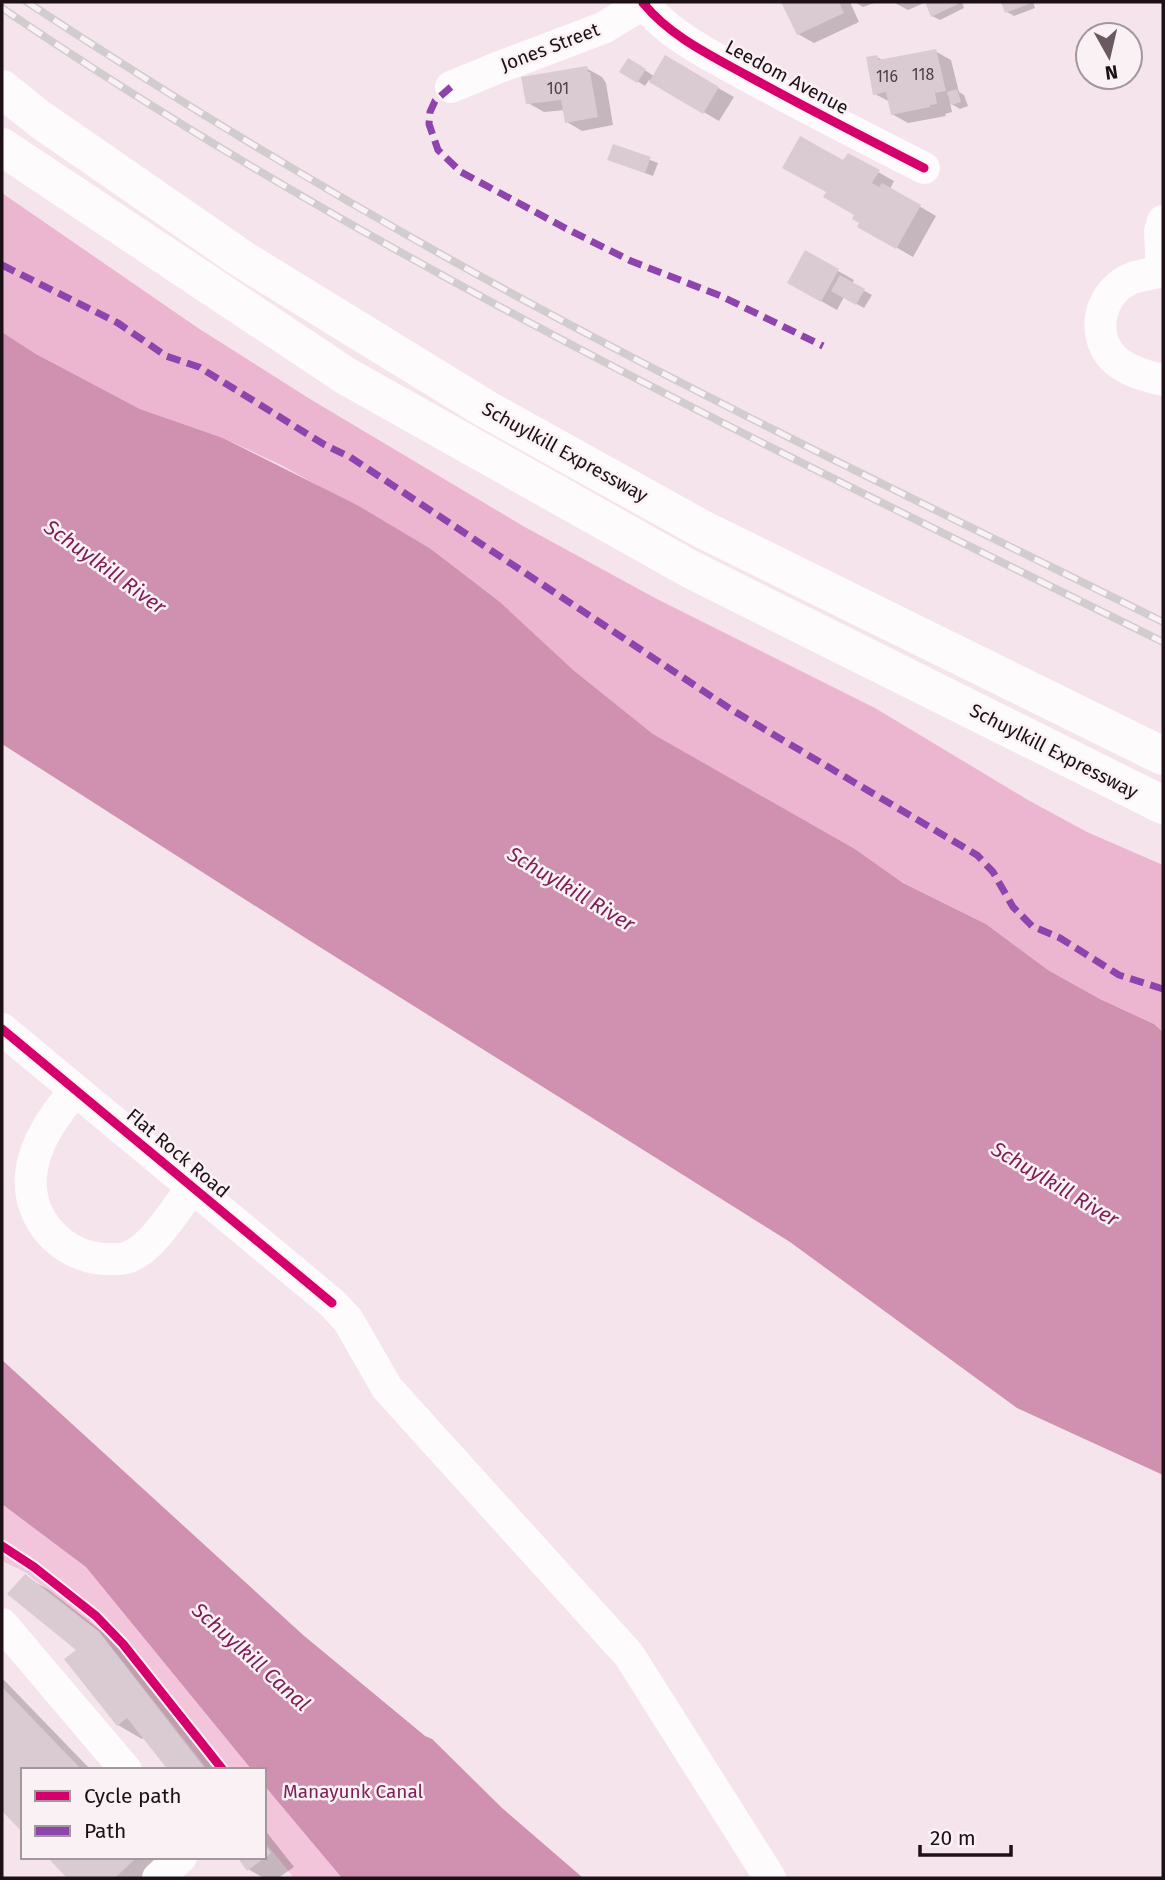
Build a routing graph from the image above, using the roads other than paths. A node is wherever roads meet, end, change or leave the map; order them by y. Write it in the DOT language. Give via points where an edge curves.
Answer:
graph roads {
  1 [pos="645,3"];
  2 [pos="451,88"];
  3 [pos="2,89"];
  4 [pos="2,146"];
  5 [pos="924,168"];
  6 [pos="1163,220"];
  7 [pos="1163,271"];
  8 [pos="1163,380"];
  9 [pos="1163,756"];
  10 [pos="1163,805"];
  11 [pos="2,1029"];
  12 [pos="75,1090"];
  13 [pos="192,1188"];
  14 [pos="2,1624"];
  15 [pos="124,1768"];
  16 [pos="179,1859"];
  17 [pos="158,1878"];
  18 [pos="769,1878"];
  1 -- 2 [label="street, Jones Street" via="603,28"];
  1 -- 5 [label="street, Leedom Avenue" via="662,24 694,47"];
  3 -- 9 [label="highway, Schuylkill Expressway" via="242,259 486,409 702,529"];
  4 -- 10 [label="highway, Schuylkill Expressway" via="346,376 690,569"];
  6 -- 7 [label="street"];
  7 -- 8 [label="street" via="1130,279 1105,301 1100,315 1104,344 1113,358"];
  11 -- 12 [label="street, Flat Rock Road"];
  12 -- 13 [label="street, Flat Rock Road"];
  12 -- 13 [label="street" via="44,1132 31,1176 38,1214 66,1248 102,1259 132,1256 160,1230"];
  13 -- 18 [label="street, Flat Rock Road" via="348,1320 387,1388 629,1655"];
  14 -- 15 [label="street"];
  16 -- 17 [label="street"];
}
